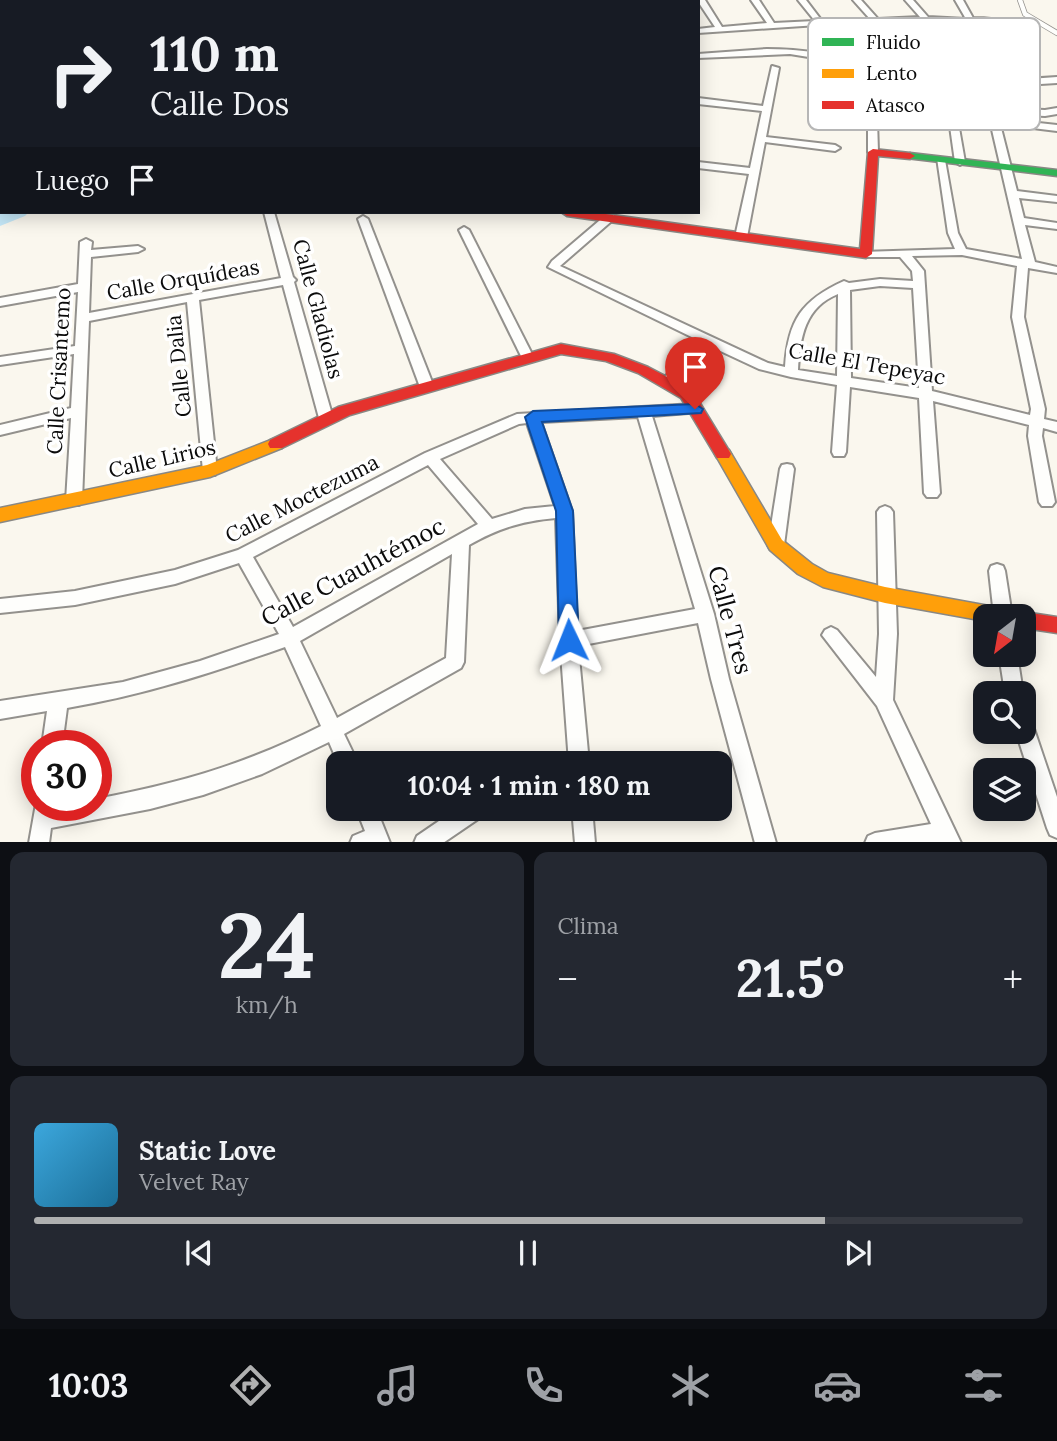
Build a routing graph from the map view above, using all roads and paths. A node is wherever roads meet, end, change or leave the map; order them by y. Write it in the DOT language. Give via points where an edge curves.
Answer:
graph roads {
  1 [pos="701,0"];
  2 [pos="755,0"];
  3 [pos="802,0"];
  4 [pos="857,0"];
  5 [pos="909,0"];
  6 [pos="959,0"];
  7 [pos="1020,0"];
  8 [pos="817,18"];
  9 [pos="873,18"];
  10 [pos="925,18"];
  11 [pos="969,18"];
  12 [pos="1032,18"];
  13 [pos="1040,23"];
  14 [pos="772,24"];
  15 [pos="808,24"];
  16 [pos="719,28"];
  17 [pos="700,31"];
  18 [pos="1057,33"];
  19 [pos="808,55"];
  20 [pos="700,56"];
  21 [pos="775,68"];
  22 [pos="700,100"];
  23 [pos="767,109"];
  24 [pos="873,130"];
  25 [pos="955,130"];
  26 [pos="997,130"];
  27 [pos="761,139"];
  28 [pos="835,148"];
  29 [pos="873,152"];
  30 [pos="940,160"];
  31 [pos="960,162"];
  32 [pos="700,165"];
  33 [pos="1005,168"];
  34 [pos="754,172"];
  35 [pos="1057,173"];
  36 [pos="1013,194"];
  37 [pos="1057,199"];
  38 [pos="270,214"];
  39 [pos="592,214"];
  40 [pos="618,216"];
  41 [pos="363,219"];
  42 [pos="1019,221"];
  43 [pos="1057,226"];
  44 [pos="464,230"];
  45 [pos="741,237"];
  46 [pos="138,249"];
  47 [pos="962,252"];
  48 [pos="866,254"];
  49 [pos="905,255"];
  50 [pos="1026,262"];
  51 [pos="1057,270"];
  52 [pos="290,280"];
  53 [pos="844,285"];
  54 [pos="918,285"];
  55 [pos="84,287"];
  56 [pos="193,298"];
  57 [pos="0,302"];
  58 [pos="83,318"];
  59 [pos="713,341"];
  60 [pos="82,349"];
  61 [pos="528,358"];
  62 [pos="0,361"];
  63 [pos="791,373"];
  64 [pos="844,381"];
  65 [pos="667,382"];
  66 [pos="426,387"];
  67 [pos="925,394"];
  68 [pos="695,409"];
  69 [pos="79,411"];
  70 [pos="643,411"];
  71 [pos="533,417"];
  72 [pos="326,418"];
  73 [pos="1035,421"];
  74 [pos="1057,427"];
  75 [pos="0,430"];
  76 [pos="839,452"];
  77 [pos="430,457"];
  78 [pos="787,469"];
  79 [pos="210,471"];
  80 [pos="932,493"];
  81 [pos="74,500"];
  82 [pos="1047,502"];
  83 [pos="564,511"];
  84 [pos="885,512"];
  85 [pos="0,515"];
  86 [pos="489,526"];
  87 [pos="461,542"];
  88 [pos="776,545"];
  89 [pos="243,555"];
  90 [pos="997,570"];
  91 [pos="885,595"];
  92 [pos="1000,604"];
  93 [pos="0,606"];
  94 [pos="973,611"];
  95 [pos="705,614"];
  96 [pos="1036,622"];
  97 [pos="1057,625"];
  98 [pos="831,635"];
  99 [pos="289,638"];
  100 [pos="569,640"];
  101 [pos="884,700"];
  102 [pos="58,702"];
  103 [pos="0,710"];
  104 [pos="54,730"];
  105 [pos="335,731"];
  106 [pos="1030,744"];
  107 [pos="343,751"];
  108 [pos="578,751"];
  109 [pos="112,801"];
  110 [pos="42,821"];
  111 [pos="369,821"];
  112 [pos="457,821"];
  113 [pos="583,821"];
  114 [pos="1057,828"];
  115 [pos="949,837"];
  116 [pos="373,840"];
  117 [pos="39,842"];
  118 [pos="424,842"];
  119 [pos="585,842"];
  120 [pos="766,842"];
  121 [pos="875,842"];
  1 -- 16 [label="street"];
  2 -- 14 [label="street"];
  3 -- 8 [label="street"];
  4 -- 9 [label="street"];
  5 -- 10 [label="street"];
  6 -- 11 [label="street"];
  7 -- 12 [label="lane"];
  13 -- 18 [label="lane"];
  14 -- 15 [label="street"];
  14 -- 16 [label="street"];
  16 -- 17 [label="street"];
  19 -- 20 [label="street"];
  21 -- 23 [label="street"];
  22 -- 23 [label="street"];
  23 -- 27 [label="street"];
  24 -- 29 [label="street"];
  25 -- 31 [label="street"];
  26 -- 33 [label="street"];
  27 -- 28 [label="street"];
  27 -- 34 [label="street"];
  29 -- 30 [label="street"];
  29 -- 48 [label="street"];
  30 -- 31 [label="street"];
  30 -- 47 [label="street" via="953,233"];
  31 -- 33 [label="street"];
  32 -- 34 [label="street"];
  33 -- 35 [label="street"];
  33 -- 36 [label="street"];
  34 -- 45 [label="street"];
  36 -- 37 [label="street"];
  36 -- 42 [label="street"];
  38 -- 52 [label="street, Calle Gladiolas"];
  39 -- 40 [label="street"];
  40 -- 45 [label="street"];
  40 -- 59 [label="street, Calle El Tepeyac" via="554,267"];
  41 -- 66 [label="street"];
  42 -- 43 [label="street"];
  42 -- 50 [label="street"];
  44 -- 61 [label="street"];
  45 -- 48 [label="street"];
  46 -- 55 [label="street, Calle Crisantemo" via="86,248"];
  47 -- 49 [label="street"];
  47 -- 50 [label="street"];
  48 -- 49 [label="street"];
  49 -- 54 [label="street" via="918,271"];
  50 -- 51 [label="street"];
  50 -- 73 [label="street" via="1018,317 1038,409"];
  52 -- 56 [label="street, Calle Orquídeas"];
  52 -- 72 [label="street, Calle Gladiolas"];
  53 -- 54 [label="street"];
  53 -- 63 [label="street" via="822,298 804,317 794,339"];
  53 -- 64 [label="street"];
  54 -- 67 [label="street"];
  55 -- 57 [label="street"];
  55 -- 58 [label="street, Calle Crisantemo"];
  56 -- 58 [label="street, Calle Orquídeas"];
  56 -- 79 [label="street, Calle Dalia"];
  58 -- 60 [label="street, Calle Crisantemo"];
  59 -- 63 [label="street, Calle El Tepeyac" via="764,366"];
  59 -- 65 [label="street"];
  60 -- 62 [label="street"];
  60 -- 69 [label="street, Calle Crisantemo"];
  61 -- 65 [label="street" via="575,348"];
  61 -- 66 [label="street"];
  63 -- 64 [label="street, Calle El Tepeyac"];
  64 -- 67 [label="street, Calle El Tepeyac"];
  64 -- 76 [label="street"];
  65 -- 68 [label="street" via="687,394"];
  66 -- 72 [label="street"];
  67 -- 73 [label="street, Calle El Tepeyac"];
  67 -- 80 [label="street"];
  68 -- 70 [label="street, Calle Moctezuma"];
  68 -- 88 [label="street"];
  69 -- 75 [label="street"];
  69 -- 81 [label="street, Calle Crisantemo"];
  70 -- 71 [label="street, Calle Moctezuma"];
  70 -- 95 [label="street, Calle Tres"];
  71 -- 77 [label="street, Calle Moctezuma" via="517,419"];
  71 -- 83 [label="street"];
  72 -- 79 [label="street, Calle Lirios" via="289,439"];
  73 -- 74 [label="street, Calle El Tepeyac"];
  73 -- 82 [label="street"];
  77 -- 86 [label="street"];
  77 -- 89 [label="street, Calle Moctezuma"];
  78 -- 88 [label="street"];
  79 -- 81 [label="street, Calle Lirios"];
  81 -- 85 [label="street, Calle Lirios"];
  83 -- 86 [label="street, Calle Cuauhtémoc" via="525,515"];
  83 -- 100 [label="street"];
  84 -- 91 [label="street"];
  86 -- 87 [label="street, Calle Cuauhtémoc"];
  87 -- 99 [label="street, Calle Cuauhtémoc"];
  87 -- 105 [label="street" via="455,662"];
  88 -- 91 [label="street" via="823,579"];
  89 -- 93 [label="street, Calle Moctezuma" via="176,577 75,598"];
  89 -- 99 [label="street"];
  90 -- 92 [label="street"];
  91 -- 94 [label="street"];
  91 -- 101 [label="street"];
  95 -- 100 [label="street"];
  95 -- 120 [label="street, Calle Tres"];
  96 -- 97 [label="street"];
  98 -- 101 [label="street"];
  99 -- 102 [label="street, Calle Cuauhtémoc" via="200,669"];
  99 -- 105 [label="street"];
  100 -- 108 [label="street"];
  101 -- 115 [label="street"];
  102 -- 103 [label="street, Calle Cuauhtémoc"];
  102 -- 104 [label="street"];
  105 -- 107 [label="street"];
  105 -- 109 [label="street" via="254,768 193,788"];
  106 -- 114 [label="street"];
  110 -- 117 [label="street"];
  111 -- 116 [label="street"];
  112 -- 118 [label="street"];
  113 -- 119 [label="street"];
  115 -- 121 [label="street"];
}
